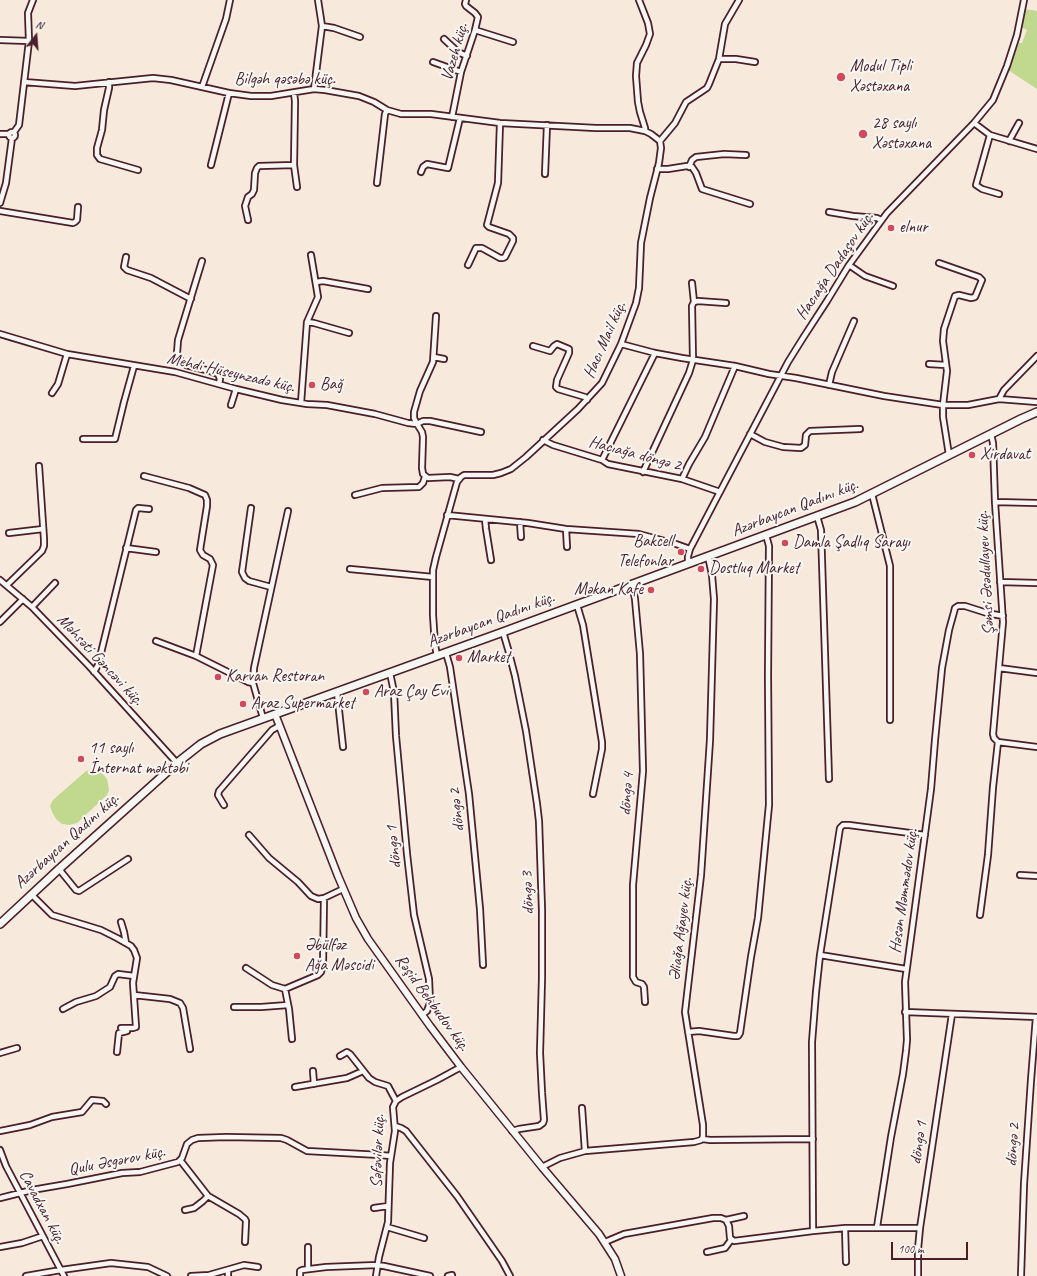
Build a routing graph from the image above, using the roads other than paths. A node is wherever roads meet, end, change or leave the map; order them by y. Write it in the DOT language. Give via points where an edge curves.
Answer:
graph roads {
  1 [pos="33,0"];
  2 [pos="230,0"];
  3 [pos="318,0"];
  4 [pos="466,0"];
  5 [pos="639,0"];
  6 [pos="739,0"];
  7 [pos="1024,0"];
  8 [pos="322,26"];
  9 [pos="475,30"];
  10 [pos="360,37"];
  11 [pos="0,40"];
  12 [pos="444,40"];
  13 [pos="29,41"];
  14 [pos="513,42"];
  15 [pos="467,56"];
  16 [pos="719,59"];
  17 [pos="434,62"];
  18 [pos="755,62"];
  19 [pos="461,72"];
  20 [pos="24,82"];
  21 [pos="109,82"];
  22 [pos="202,87"];
  23 [pos="314,89"];
  24 [pos="229,93"];
  25 [pos="294,93"];
  26 [pos="387,110"];
  27 [pos="452,117"];
  28 [pos="460,118"];
  29 [pos="974,122"];
  30 [pos="500,123"];
  31 [pos="1019,123"];
  32 [pos="547,125"];
  33 [pos="645,131"];
  34 [pos="0,134"];
  35 [pos="990,135"];
  36 [pos="10,136"];
  37 [pos="660,141"];
  38 [pos="1009,141"];
  39 [pos="1037,149"];
  40 [pos="746,155"];
  41 [pos="211,165"];
  42 [pos="294,165"];
  43 [pos="689,167"];
  44 [pos="657,169"];
  45 [pos="138,170"];
  46 [pos="421,172"];
  47 [pos="545,174"];
  48 [pos="377,183"];
  49 [pos="297,187"];
  50 [pos="999,194"];
  51 [pos="0,203"];
  52 [pos="750,204"];
  53 [pos="78,207"];
  54 [pos="0,211"];
  55 [pos="829,212"];
  56 [pos="248,220"];
  57 [pos="881,220"];
  58 [pos="311,255"];
  59 [pos="126,257"];
  60 [pos="202,261"];
  61 [pos="939,263"];
  62 [pos="468,265"];
  63 [pos="849,265"];
  64 [pos="316,282"];
  65 [pos="692,283"];
  66 [pos="894,286"];
  67 [pos="368,289"];
  68 [pos="191,299"];
  69 [pos="694,302"];
  70 [pos="726,303"];
  71 [pos="436,316"];
  72 [pos="854,321"];
  73 [pos="307,322"];
  74 [pos="349,333"];
  75 [pos="0,334"];
  76 [pos="621,344"];
  77 [pos="533,346"];
  78 [pos="655,353"];
  79 [pos="66,354"];
  80 [pos="1037,356"];
  81 [pos="434,357"];
  82 [pos="444,359"];
  83 [pos="693,360"];
  84 [pos="929,364"];
  85 [pos="946,365"];
  86 [pos="134,366"];
  87 [pos="735,366"];
  88 [pos="781,376"];
  89 [pos="219,384"];
  90 [pos="829,385"];
  91 [pos="236,389"];
  92 [pos="52,393"];
  93 [pos="998,399"];
  94 [pos="587,400"];
  95 [pos="1037,402"];
  96 [pos="301,403"];
  97 [pos="231,405"];
  98 [pos="943,405"];
  99 [pos="1037,412"];
  100 [pos="417,424"];
  101 [pos="860,429"];
  102 [pos="481,432"];
  103 [pos="750,434"];
  104 [pos="991,434"];
  105 [pos="83,439"];
  106 [pos="543,440"];
  107 [pos="949,455"];
  108 [pos="602,460"];
  109 [pos="39,466"];
  110 [pos="643,472"];
  111 [pos="144,476"];
  112 [pos="425,477"];
  113 [pos="459,479"];
  114 [pos="682,479"];
  115 [pos="720,492"];
  116 [pos="872,494"];
  117 [pos="355,495"];
  118 [pos="995,502"];
  119 [pos="1037,503"];
  120 [pos="250,508"];
  121 [pos="149,509"];
  122 [pos="288,511"];
  123 [pos="447,515"];
  124 [pos="817,516"];
  125 [pos="485,519"];
  126 [pos="520,522"];
  127 [pos="43,529"];
  128 [pos="566,529"];
  129 [pos="9,533"];
  130 [pos="766,535"];
  131 [pos="522,538"];
  132 [pos="567,547"];
  133 [pos="126,548"];
  134 [pos="690,549"];
  135 [pos="156,552"];
  136 [pos="708,556"];
  137 [pos="491,560"];
  138 [pos="688,564"];
  139 [pos="350,569"];
  140 [pos="433,576"];
  141 [pos="0,580"];
  142 [pos="1000,582"];
  143 [pos="1037,583"];
  144 [pos="55,584"];
  145 [pos="632,584"];
  146 [pos="7,585"];
  147 [pos="271,587"];
  148 [pos="23,599"];
  149 [pos="577,605"];
  150 [pos="32,607"];
  151 [pos="1003,616"];
  152 [pos="0,622"];
  153 [pos="503,632"];
  154 [pos="156,641"];
  155 [pos="446,653"];
  156 [pos="196,656"];
  157 [pos="437,656"];
  158 [pos="999,668"];
  159 [pos="94,672"];
  160 [pos="390,673"];
  161 [pos="1037,673"];
  162 [pos="253,683"];
  163 [pos="337,692"];
  164 [pos="275,714"];
  165 [pos="263,718"];
  166 [pos="890,720"];
  167 [pos="279,726"];
  168 [pos="998,742"];
  169 [pos="343,747"];
  170 [pos="1037,747"];
  171 [pos="177,763"];
  172 [pos="828,779"];
  173 [pos="593,794"];
  174 [pos="224,805"];
  175 [pos="249,835"];
  176 [pos="925,835"];
  177 [pos="128,859"];
  178 [pos="59,869"];
  179 [pos="1020,875"];
  180 [pos="1037,876"];
  181 [pos="343,889"];
  182 [pos="31,894"];
  183 [pos="324,898"];
  184 [pos="980,916"];
  185 [pos="121,922"];
  186 [pos="0,924"];
  187 [pos="126,943"];
  188 [pos="820,955"];
  189 [pos="482,965"];
  190 [pos="246,968"];
  191 [pos="906,969"];
  192 [pos="134,976"];
  193 [pos="285,988"];
  194 [pos="134,995"];
  195 [pos="645,1002"];
  196 [pos="288,1005"];
  197 [pos="234,1007"];
  198 [pos="63,1009"];
  199 [pos="905,1012"];
  200 [pos="952,1014"];
  201 [pos="422,1015"];
  202 [pos="1037,1017"];
  203 [pos="136,1027"];
  204 [pos="121,1028"];
  205 [pos="688,1032"];
  206 [pos="292,1039"];
  207 [pos="17,1048"];
  208 [pos="190,1049"];
  209 [pos="117,1052"];
  210 [pos="0,1054"];
  211 [pos="340,1056"];
  212 [pos="461,1067"];
  213 [pos="313,1071"];
  214 [pos="363,1071"];
  215 [pos="314,1084"];
  216 [pos="295,1088"];
  217 [pos="396,1101"];
  218 [pos="106,1104"];
  219 [pos="582,1108"];
  220 [pos="395,1126"];
  221 [pos="0,1131"];
  222 [pos="512,1131"];
  223 [pos="702,1139"];
  224 [pos="813,1139"];
  225 [pos="0,1150"];
  226 [pos="585,1151"];
  227 [pos="391,1156"];
  228 [pos="180,1160"];
  229 [pos="542,1167"];
  230 [pos="20,1192"];
  231 [pos="208,1196"];
  232 [pos="0,1198"];
  233 [pos="388,1206"];
  234 [pos="374,1208"];
  235 [pos="185,1210"];
  236 [pos="744,1216"];
  237 [pos="726,1220"];
  238 [pos="387,1227"];
  239 [pos="877,1227"];
  240 [pos="845,1228"];
  241 [pos="920,1228"];
  242 [pos="813,1231"];
  243 [pos="43,1236"];
  244 [pos="424,1238"];
  245 [pos="731,1240"];
  246 [pos="245,1242"];
  247 [pos="604,1242"];
  248 [pos="0,1247"];
  249 [pos="308,1247"];
  250 [pos="707,1252"];
  251 [pos="846,1262"];
  252 [pos="377,1265"];
  253 [pos="258,1267"];
  254 [pos="61,1270"];
  255 [pos="228,1270"];
  256 [pos="308,1270"];
  257 [pos="26,1276"];
  258 [pos="64,1276"];
  259 [pos="167,1276"];
  260 [pos="191,1276"];
  261 [pos="228,1276"];
  262 [pos="300,1276"];
  263 [pos="376,1276"];
  264 [pos="430,1276"];
  265 [pos="448,1276"];
  266 [pos="452,1276"];
  267 [pos="510,1276"];
  268 [pos="621,1276"];
  269 [pos="918,1276"];
  270 [pos="1021,1276"];
  1 -- 13 [label="street" via="28,21"];
  2 -- 22 [label="street" via="226,19"];
  3 -- 8 [label="street"];
  4 -- 9 [label="street, Vazeh küç." via="466,6 478,17"];
  5 -- 33 [label="street" via="650,34 637,63 636,76 638,102"];
  6 -- 16 [label="street" via="725,24"];
  7 -- 29 [label="street, Hacıağa Dadaşov küç." via="1017,35 998,89 990,105"];
  8 -- 10 [label="street"];
  8 -- 23 [label="street"];
  9 -- 14 [label="street"];
  9 -- 15 [label="street, Vazeh küç."];
  11 -- 13 [label="street"];
  12 -- 15 [label="street"];
  13 -- 20 [label="street"];
  15 -- 19 [label="street, Vazeh küç."];
  16 -- 18 [label="street"];
  16 -- 37 [label="street" via="707,88 686,102"];
  17 -- 19 [label="street"];
  19 -- 27 [label="street, Vazeh küç."];
  20 -- 21 [label="street, Bilgəh qəsəbə küç." via="75,86"];
  20 -- 36 [label="street" via="19,126 14,136"];
  21 -- 22 [label="street, Bilgəh qəsəbə küç." via="152,78"];
  21 -- 45 [label="street" via="96,155 100,159"];
  22 -- 24 [label="street, Bilgəh qəsəbə küç."];
  23 -- 25 [label="street, Bilgəh qəsəbə küç."];
  23 -- 26 [label="street, Bilgəh qəsəbə küç." via="359,96"];
  24 -- 25 [label="street, Bilgəh qəsəbə küç." via="251,96"];
  24 -- 41 [label="street"];
  25 -- 42 [label="street"];
  26 -- 27 [label="street, Bilgəh qəsəbə küç." via="401,114"];
  26 -- 48 [label="street"];
  27 -- 28 [label="street, Bilgəh qəsəbə küç."];
  28 -- 30 [label="street, Bilgəh qəsəbə küç."];
  28 -- 46 [label="street" via="448,168 427,164"];
  29 -- 35 [label="street"];
  29 -- 57 [label="street, Hacıağa Dadaşov küç."];
  30 -- 32 [label="street, Bilgəh qəsəbə küç."];
  30 -- 62 [label="street" via="498,184 487,225 509,234 513,241 503,258 482,248 476,248"];
  31 -- 38 [label="street"];
  32 -- 33 [label="street, Bilgəh qəsəbə küç." via="630,128"];
  32 -- 47 [label="street"];
  33 -- 37 [label="street, Bilgəh qəsəbə küç."];
  34 -- 36 [label="street"];
  35 -- 38 [label="street"];
  35 -- 50 [label="street" via="976,185"];
  36 -- 51 [label="street" via="7,177"];
  37 -- 44 [label="street, Hacı Mail küç."];
  38 -- 39 [label="street"];
  40 -- 43 [label="street" via="696,157"];
  42 -- 49 [label="street"];
  42 -- 56 [label="street" via="256,168 254,190 248,197 246,206"];
  43 -- 44 [label="street"];
  43 -- 52 [label="street" via="696,172 702,189"];
  44 -- 76 [label="street, Hacı Mail küç." via="641,243 638,295"];
  53 -- 54 [label="street" via="77,220 72,223"];
  55 -- 57 [label="street"];
  57 -- 63 [label="street, Hacıağa Dadaşov küç."];
  58 -- 64 [label="street"];
  59 -- 68 [label="street" via="124,266 127,270 151,278"];
  60 -- 68 [label="street"];
  61 -- 85 [label="street" via="982,280 974,297 957,295 954,298 944,329"];
  63 -- 66 [label="street" via="865,276"];
  63 -- 88 [label="street, Hacıağa Dadaşov küç."];
  64 -- 67 [label="street"];
  64 -- 73 [label="street" via="318,301"];
  65 -- 69 [label="street"];
  68 -- 89 [label="street" via="178,340 178,356 186,365 216,373 220,377"];
  69 -- 70 [label="street"];
  69 -- 83 [label="street"];
  71 -- 81 [label="street"];
  72 -- 90 [label="street"];
  73 -- 74 [label="street"];
  73 -- 96 [label="street"];
  75 -- 79 [label="street, Mehdi Hüseynzadə küç."];
  76 -- 78 [label="street"];
  76 -- 94 [label="street, Hacı Mail küç." via="602,382"];
  77 -- 94 [label="street" via="550,351 557,344 569,349 556,387"];
  78 -- 83 [label="street"];
  78 -- 108 [label="street"];
  79 -- 86 [label="street, Mehdi Hüseynzadə küç."];
  79 -- 92 [label="street" via="58,384"];
  80 -- 93 [label="street"];
  81 -- 82 [label="street"];
  81 -- 100 [label="street" via="414,412"];
  83 -- 87 [label="street"];
  83 -- 110 [label="street"];
  84 -- 85 [label="street"];
  85 -- 98 [label="street"];
  86 -- 89 [label="street, Mehdi Hüseynzadə küç." via="175,372"];
  86 -- 105 [label="street" via="115,439"];
  87 -- 88 [label="street"];
  87 -- 114 [label="street" via="705,436"];
  88 -- 90 [label="street"];
  88 -- 103 [label="street, Hacıağa Dadaşov küç."];
  89 -- 91 [label="street, Mehdi Hüseynzadə küç."];
  90 -- 98 [label="street"];
  91 -- 96 [label="street, Mehdi Hüseynzadə küç."];
  91 -- 97 [label="street"];
  93 -- 95 [label="street"];
  93 -- 98 [label="street" via="968,405"];
  94 -- 106 [label="street, Hacı Mail küç."];
  96 -- 100 [label="street, Mehdi Hüseynzadə küç." via="327,405"];
  98 -- 107 [label="street"];
  99 -- 104 [label="main road, Azərbaycan Qadını küç."];
  100 -- 102 [label="street, Mehdi Hüseynzadə küç." via="430,421"];
  100 -- 112 [label="street" via="423,437 422,468"];
  101 -- 103 [label="street" via="810,431 806,435 805,445 801,448 783,447"];
  103 -- 115 [label="street, Hacıağa Dadaşov küç."];
  104 -- 107 [label="main road, Azərbaycan Qadını küç."];
  104 -- 118 [label="street, Şəmsi Əsədullayev küç."];
  106 -- 108 [label="street, Hacıağa döngə 2"];
  106 -- 113 [label="street, Hacı Mail küç." via="517,465 506,471 494,475 468,474"];
  107 -- 116 [label="main road, Azərbaycan Qadını küç."];
  108 -- 110 [label="street, Hacıağa döngə 2" via="608,464"];
  109 -- 127 [label="street"];
  110 -- 114 [label="street, Hacıağa döngə 2"];
  111 -- 156 [label="street" via="200,492 207,500 200,550 213,565"];
  112 -- 113 [label="street"];
  112 -- 117 [label="street" via="419,487 382,488"];
  113 -- 123 [label="street"];
  114 -- 115 [label="street, Hacıağa döngə 2"];
  115 -- 134 [label="street, Hacıağa Dadaşov küç."];
  116 -- 124 [label="main road, Azərbaycan Qadını küç."];
  116 -- 166 [label="street" via="890,566"];
  118 -- 119 [label="street"];
  118 -- 142 [label="street, Şəmsi Əsədullayev küç."];
  120 -- 147 [label="street" via="242,572 249,581"];
  121 -- 133 [label="street" via="136,510"];
  122 -- 147 [label="street"];
  123 -- 125 [label="street"];
  123 -- 140 [label="street"];
  124 -- 130 [label="main road, Azərbaycan Qadını küç."];
  124 -- 172 [label="street" via="821,530"];
  125 -- 126 [label="street"];
  125 -- 137 [label="street"];
  126 -- 128 [label="street"];
  126 -- 131 [label="street"];
  127 -- 129 [label="street"];
  127 -- 146 [label="street" via="42,551"];
  128 -- 132 [label="street"];
  128 -- 134 [label="street" via="638,534"];
  130 -- 136 [label="main road, Azərbaycan Qadını küç."];
  130 -- 205 [label="street" via="769,546 769,805 758,918 740,1033 734,1036"];
  133 -- 135 [label="street"];
  133 -- 159 [label="street" via="98,665"];
  134 -- 138 [label="street, Hacıağa Dadaşov küç."];
  136 -- 138 [label="main road, Azərbaycan Qadını küç."];
  136 -- 205 [label="street, Əliağa Ağayev küç." via="714,599 710,740 701,875 686,1005"];
  138 -- 145 [label="main road, Azərbaycan Qadını küç."];
  139 -- 140 [label="street"];
  140 -- 157 [label="street"];
  141 -- 146 [label="street, Məhsəti Gəncəvi küç."];
  142 -- 143 [label="street"];
  142 -- 151 [label="street, Şəmsi Əsədullayev küç."];
  144 -- 150 [label="street"];
  145 -- 149 [label="main road, Azərbaycan Qadını küç."];
  145 -- 195 [label="street, döngə 4" via="640,654 643,771 633,885 633,977 644,987"];
  146 -- 148 [label="street, Məhsəti Gəncəvi küç."];
  147 -- 162 [label="street"];
  148 -- 150 [label="street, Məhsəti Gəncəvi küç."];
  148 -- 152 [label="street"];
  149 -- 153 [label="main road, Azərbaycan Qadını küç."];
  149 -- 173 [label="street" via="602,742"];
  150 -- 159 [label="street, Məhsəti Gəncəvi küç."];
  151 -- 158 [label="street, Şəmsi Əsədullayev küç."];
  151 -- 176 [label="street, Həsən Məmmədov küç." via="961,605 955,608 942,668"];
  153 -- 155 [label="main road, Azərbaycan Qadını küç."];
  153 -- 222 [label="street, döngə 3" via="526,731 537,804 542,910 540,1053 544,1120 539,1126"];
  154 -- 156 [label="street"];
  155 -- 157 [label="main road, Azərbaycan Qadını küç."];
  155 -- 189 [label="street, döngə 2" via="469,794 480,909"];
  156 -- 162 [label="street"];
  157 -- 160 [label="main road, Azərbaycan Qadını küç."];
  158 -- 161 [label="street"];
  158 -- 168 [label="street, Şəmsi Əsədullayev küç." via="993,734"];
  159 -- 171 [label="street, Məhsəti Gəncəvi küç."];
  160 -- 163 [label="main road, Azərbaycan Qadını küç."];
  160 -- 201 [label="street, döngə 1" via="394,692 397,751 414,914 429,985 430,1003"];
  162 -- 165 [label="street"];
  163 -- 164 [label="main road, Azərbaycan Qadını küç."];
  163 -- 169 [label="street"];
  164 -- 165 [label="main road, Azərbaycan Qadını küç."];
  164 -- 167 [label="street, Rəşid Behbudov küç."];
  165 -- 171 [label="main road, Azərbaycan Qadını küç." via="209,740"];
  167 -- 174 [label="street" via="272,730 219,791 218,795"];
  167 -- 181 [label="street, Rəşid Behbudov küç."];
  168 -- 170 [label="street"];
  168 -- 184 [label="street, Şəmsi Əsədullayev küç."];
  171 -- 178 [label="main road, Azərbaycan Qadını küç."];
  175 -- 183 [label="street" via="269,858 311,896"];
  176 -- 188 [label="street" via="849,825 840,828"];
  176 -- 191 [label="street, Həsən Məmmədov küç."];
  177 -- 178 [label="street" via="79,891"];
  178 -- 182 [label="main road, Azərbaycan Qadını küç."];
  179 -- 180 [label="street"];
  181 -- 183 [label="street"];
  181 -- 201 [label="street, Rəşid Behbudov küç." via="368,939"];
  182 -- 186 [label="main road, Azərbaycan Qadını küç."];
  182 -- 187 [label="street" via="52,915 101,930"];
  183 -- 193 [label="street" via="322,969 318,975"];
  185 -- 187 [label="street"];
  187 -- 192 [label="street" via="136,953"];
  188 -- 191 [label="street"];
  188 -- 224 [label="street" via="812,1042"];
  190 -- 193 [label="street" via="272,985"];
  191 -- 199 [label="street, Həsən Məmmədov küç."];
  192 -- 194 [label="street"];
  192 -- 198 [label="street" via="118,974 110,987 96,996"];
  193 -- 196 [label="street"];
  194 -- 203 [label="street"];
  194 -- 208 [label="street" via="170,999 180,1003 184,1008"];
  196 -- 197 [label="street"];
  196 -- 206 [label="street"];
  199 -- 200 [label="street"];
  199 -- 239 [label="street, Həsən Məmmədov küç." via="906,1051"];
  200 -- 202 [label="street"];
  200 -- 241 [label="street, döngə 1"];
  201 -- 212 [label="street, Rəşid Behbudov küç."];
  202 -- 270 [label="street, döngə 2" via="1024,1184"];
  203 -- 204 [label="street"];
  203 -- 209 [label="street" via="134,1030 119,1033"];
  205 -- 223 [label="street, Əliağa Ağayev küç." via="703,1125"];
  207 -- 210 [label="street"];
  211 -- 214 [label="street" via="347,1052"];
  212 -- 217 [label="street, Səfəvilər küç."];
  212 -- 222 [label="street, Rəşid Behbudov küç."];
  213 -- 215 [label="street"];
  214 -- 215 [label="street" via="347,1078"];
  214 -- 217 [label="street" via="372,1080 388,1086"];
  215 -- 216 [label="street"];
  217 -- 220 [label="street, Səfəvilər küç." via="392,1107"];
  218 -- 221 [label="street" via="104,1101 92,1100 82,1112"];
  219 -- 226 [label="street"];
  220 -- 227 [label="street, Səfəvilər küç."];
  220 -- 267 [label="street" via="406,1131 457,1196"];
  222 -- 229 [label="street, Rəşid Behbudov küç."];
  223 -- 224 [label="street"];
  223 -- 226 [label="street" via="694,1142"];
  224 -- 242 [label="street"];
  225 -- 230 [label="street, Cavadxan küç."];
  226 -- 229 [label="street" via="560,1158"];
  227 -- 228 [label="street, Qulu Əsgərov küç." via="307,1151 281,1138 226,1137 192,1140 187,1144"];
  227 -- 233 [label="street, Səfəvilər küç."];
  228 -- 230 [label="street, Qulu Əsgərov küç." via="140,1172"];
  228 -- 231 [label="street"];
  229 -- 247 [label="street, Rəşid Behbudov küç."];
  230 -- 232 [label="street, Qulu Əsgərov küç."];
  230 -- 243 [label="street, Cavadxan küç."];
  231 -- 235 [label="street" via="194,1208"];
  231 -- 246 [label="street" via="245,1219"];
  233 -- 234 [label="street"];
  233 -- 238 [label="street, Səfəvilər küç."];
  236 -- 237 [label="street"];
  237 -- 245 [label="street"];
  237 -- 247 [label="street" via="713,1218 675,1224 624,1234"];
  238 -- 244 [label="street"];
  238 -- 252 [label="street, Səfəvilər küç."];
  239 -- 240 [label="street"];
  239 -- 241 [label="street"];
  240 -- 242 [label="street"];
  240 -- 251 [label="street"];
  241 -- 269 [label="street, döngə 1"];
  242 -- 245 [label="street"];
  243 -- 248 [label="street"];
  243 -- 254 [label="street, Cavadxan küç."];
  245 -- 250 [label="street" via="725,1248"];
  247 -- 268 [label="street, Rəşid Behbudov küç." via="615,1259"];
  249 -- 256 [label="street"];
  252 -- 256 [label="street"];
  252 -- 263 [label="street, Səfəvilər küç."];
  252 -- 264 [label="street"];
  253 -- 255 [label="street" via="244,1265"];
  254 -- 257 [label="street"];
  254 -- 258 [label="street, Cavadxan küç."];
  254 -- 259 [label="street" via="117,1264 148,1267"];
  255 -- 260 [label="street"];
  255 -- 261 [label="street"];
  256 -- 262 [label="street" via="300,1271"];
  265 -- 266 [label="street"];
}
